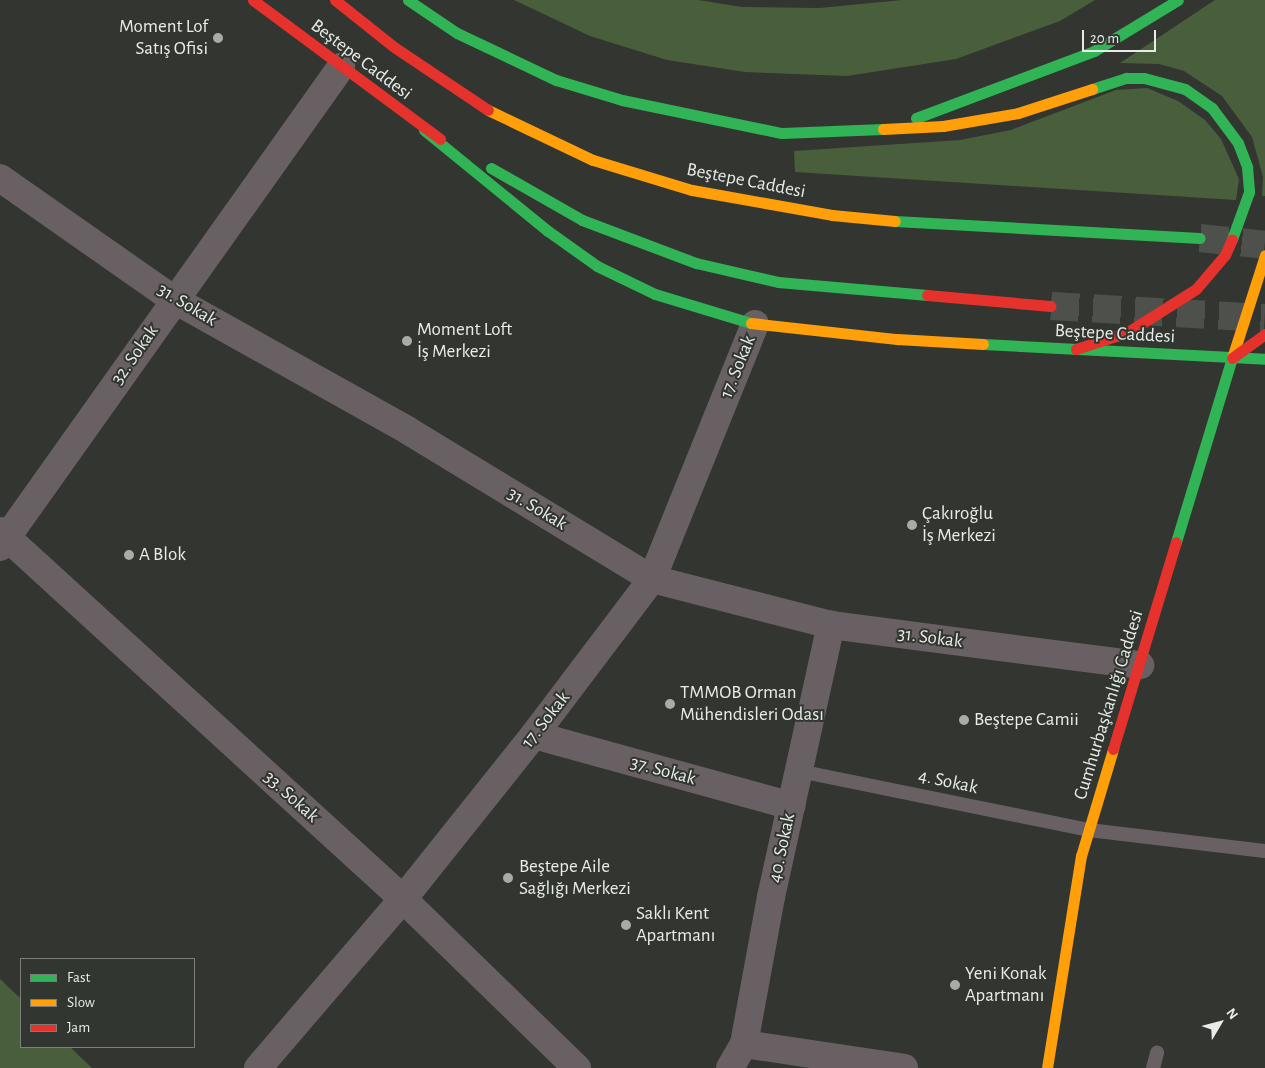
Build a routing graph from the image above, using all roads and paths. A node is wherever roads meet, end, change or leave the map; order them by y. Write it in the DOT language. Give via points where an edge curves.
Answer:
graph roads {
  1 [pos="253,0"];
  2 [pos="335,0"];
  3 [pos="408,0"];
  4 [pos="1178,0"];
  5 [pos="341,67"];
  6 [pos="424,130"];
  7 [pos="884,130"];
  8 [pos="0,178"];
  9 [pos="1200,238"];
  10 [pos="1265,255"];
  11 [pos="174,299"];
  12 [pos="1051,306"];
  13 [pos="755,324"];
  14 [pos="1265,334"];
  15 [pos="1076,349"];
  16 [pos="1232,358"];
  17 [pos="1265,359"];
  18 [pos="2,538"];
  19 [pos="652,579"];
  20 [pos="831,625"];
  21 [pos="1140,665"];
  22 [pos="534,735"];
  23 [pos="799,771"];
  24 [pos="791,806"];
  25 [pos="1089,830"];
  26 [pos="1265,851"];
  27 [pos="403,899"];
  28 [pos="744,1044"];
  29 [pos="1157,1052"];
  30 [pos="258,1068"];
  31 [pos="577,1068"];
  32 [pos="730,1068"];
  33 [pos="904,1068"];
  34 [pos="1047,1068"];
  35 [pos="1153,1068"];
  1 -- 5 [label="main road, Beştepe Caddesi"];
  2 -- 9 [label="main road, Beştepe Caddesi" via="394,47 492,112 592,160 692,190 823,213 900,221"];
  3 -- 7 [label="main road" via="457,33 556,80 622,100 782,133"];
  4 -- 7 [label="main road" via="1094,51"];
  5 -- 6 [label="main road, Beştepe Caddesi"];
  5 -- 11 [label="street, 32. Sokak"];
  6 -- 12 [label="main road, Beştepe Caddesi" via="582,220 696,262 778,282"];
  6 -- 13 [label="main road, Beştepe Caddesi" via="548,231 597,266 655,294"];
  7 -- 15 [label="main road" via="943,126 1018,114 1126,78 1144,78 1185,89 1212,108 1238,143 1247,168 1249,192 1225,255 1196,289 1152,318 1128,332"];
  8 -- 11 [label="street, 31. Sokak"];
  10 -- 16 [label="main road, Cumhurbaşkanlığı Caddesi"];
  11 -- 18 [label="street, 32. Sokak"];
  11 -- 19 [label="street, 31. Sokak" via="407,430"];
  13 -- 15 [label="main road, Beştepe Caddesi" via="896,339"];
  13 -- 19 [label="street, 17. Sokak"];
  14 -- 16 [label="main road"];
  15 -- 16 [label="main road, Beştepe Caddesi"];
  16 -- 17 [label="main road, Beştepe Caddesi"];
  16 -- 21 [label="main road, Cumhurbaşkanlığı Caddesi"];
  18 -- 27 [label="street, 33. Sokak"];
  19 -- 20 [label="street, 31. Sokak"];
  19 -- 22 [label="street, 17. Sokak"];
  20 -- 21 [label="street, 31. Sokak"];
  20 -- 23 [label="street, 40. Sokak"];
  21 -- 25 [label="main road, Cumhurbaşkanlığı Caddesi"];
  22 -- 24 [label="street, 37. Sokak"];
  22 -- 27 [label="street, 17. Sokak"];
  23 -- 24 [label="street, 40. Sokak"];
  23 -- 25 [label="lane, 4. Sokak"];
  24 -- 28 [label="street, 40. Sokak"];
  25 -- 26 [label="lane, 4. Sokak"];
  25 -- 34 [label="main road, Cumhurbaşkanlığı Caddesi" via="1081,856"];
  27 -- 30 [label="street, 17. Sokak"];
  27 -- 31 [label="street, 33. Sokak"];
  28 -- 32 [label="street, 40. Sokak"];
  28 -- 33 [label="street"];
  29 -- 35 [label="lane"];
}
